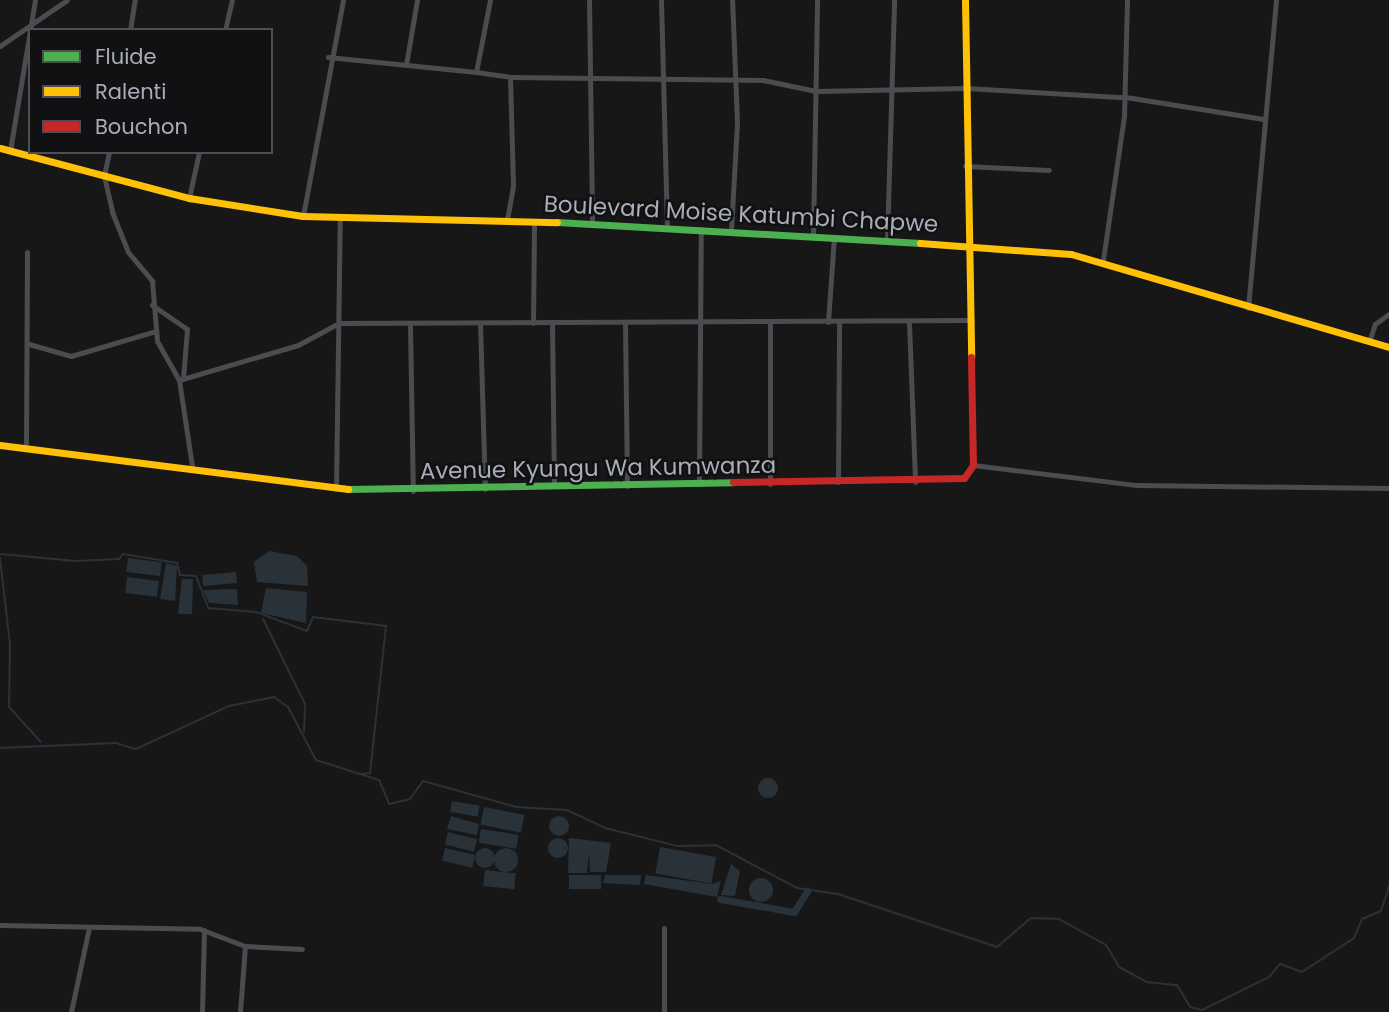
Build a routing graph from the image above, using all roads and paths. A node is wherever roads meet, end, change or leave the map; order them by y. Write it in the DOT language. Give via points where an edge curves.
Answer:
graph roads {
  1 [pos="35,0"];
  2 [pos="67,0"];
  3 [pos="135,0"];
  4 [pos="232,0"];
  5 [pos="343,0"];
  6 [pos="417,0"];
  7 [pos="490,0"];
  8 [pos="589,0"];
  9 [pos="661,0"];
  10 [pos="732,0"];
  11 [pos="817,0"];
  12 [pos="894,0"];
  13 [pos="965,0"];
  14 [pos="1127,0"];
  15 [pos="1276,0"];
  16 [pos="30,26"];
  17 [pos="130,28"];
  18 [pos="225,28"];
  19 [pos="28,38"];
  20 [pos="0,46"];
  21 [pos="328,57"];
  22 [pos="406,65"];
  23 [pos="476,72"];
  24 [pos="509,77"];
  25 [pos="588,79"];
  26 [pos="662,80"];
  27 [pos="734,80"];
  28 [pos="966,88"];
  29 [pos="816,91"];
  30 [pos="891,91"];
  31 [pos="1125,98"];
  32 [pos="1263,118"];
  33 [pos="0,148"];
  34 [pos="10,151"];
  35 [pos="109,154"];
  36 [pos="199,154"];
  37 [pos="965,166"];
  38 [pos="1049,170"];
  39 [pos="104,176"];
  40 [pos="189,198"];
  41 [pos="303,216"];
  42 [pos="340,218"];
  43 [pos="507,221"];
  44 [pos="534,222"];
  45 [pos="667,224"];
  46 [pos="592,225"];
  47 [pos="701,229"];
  48 [pos="731,230"];
  49 [pos="813,235"];
  50 [pos="834,237"];
  51 [pos="887,240"];
  52 [pos="970,246"];
  53 [pos="27,252"];
  54 [pos="1103,260"];
  55 [pos="152,305"];
  56 [pos="1248,309"];
  57 [pos="1389,314"];
  58 [pos="972,320"];
  59 [pos="625,322"];
  60 [pos="770,322"];
  61 [pos="828,322"];
  62 [pos="339,323"];
  63 [pos="480,323"];
  64 [pos="533,323"];
  65 [pos="552,323"];
  66 [pos="696,323"];
  67 [pos="909,323"];
  68 [pos="839,324"];
  69 [pos="410,326"];
  70 [pos="156,331"];
  71 [pos="1369,342"];
  72 [pos="29,344"];
  73 [pos="1389,347"];
  74 [pos="181,379"];
  75 [pos="26,444"];
  76 [pos="0,445"];
  77 [pos="973,465"];
  78 [pos="192,466"];
  79 [pos="915,482"];
  80 [pos="838,483"];
  81 [pos="770,484"];
  82 [pos="699,485"];
  83 [pos="554,486"];
  84 [pos="627,486"];
  85 [pos="1389,488"];
  86 [pos="336,489"];
  87 [pos="485,489"];
  88 [pos="413,491"];
  89 [pos="0,925"];
  90 [pos="89,928"];
  91 [pos="664,928"];
  92 [pos="204,930"];
  93 [pos="245,946"];
  94 [pos="302,949"];
  95 [pos="71,1012"];
  96 [pos="202,1012"];
  97 [pos="240,1012"];
  98 [pos="664,1012"];
  1 -- 16 [label="street"];
  2 -- 16 [label="street"];
  3 -- 17 [label="street"];
  4 -- 18 [label="street"];
  5 -- 21 [label="street"];
  6 -- 22 [label="street"];
  7 -- 23 [label="street"];
  8 -- 25 [label="street"];
  9 -- 26 [label="street"];
  10 -- 27 [label="street"];
  11 -- 29 [label="street"];
  12 -- 30 [label="street"];
  13 -- 28 [label="street"];
  14 -- 31 [label="street"];
  15 -- 32 [label="street"];
  16 -- 20 [label="street"];
  19 -- 34 [label="street"];
  21 -- 22 [label="street"];
  21 -- 41 [label="street"];
  22 -- 23 [label="street"];
  23 -- 24 [label="street"];
  24 -- 25 [label="street"];
  24 -- 43 [label="street" via="513,186"];
  25 -- 26 [label="street"];
  25 -- 46 [label="street"];
  26 -- 27 [label="street"];
  26 -- 45 [label="street"];
  27 -- 29 [label="street"];
  27 -- 48 [label="street"];
  28 -- 30 [label="street"];
  28 -- 31 [label="street"];
  28 -- 37 [label="street"];
  29 -- 30 [label="street"];
  29 -- 49 [label="street"];
  30 -- 51 [label="street"];
  31 -- 32 [label="street"];
  31 -- 54 [label="street"];
  32 -- 56 [label="street"];
  33 -- 34 [label="street, Boulevard Moise Katumbi Chapwe"];
  34 -- 39 [label="street, Boulevard Moise Katumbi Chapwe"];
  35 -- 39 [label="street"];
  36 -- 40 [label="street"];
  37 -- 38 [label="street"];
  37 -- 52 [label="street"];
  39 -- 40 [label="street, Boulevard Moise Katumbi Chapwe"];
  39 -- 55 [label="street" via="120,236 152,281"];
  40 -- 41 [label="street, Boulevard Moise Katumbi Chapwe"];
  41 -- 42 [label="street, Boulevard Moise Katumbi Chapwe"];
  42 -- 43 [label="street, Boulevard Moise Katumbi Chapwe"];
  42 -- 62 [label="street"];
  43 -- 44 [label="street, Boulevard Moise Katumbi Chapwe"];
  44 -- 46 [label="street, Boulevard Moise Katumbi Chapwe"];
  44 -- 64 [label="street"];
  45 -- 46 [label="street, Boulevard Moise Katumbi Chapwe"];
  45 -- 47 [label="street, Boulevard Moise Katumbi Chapwe"];
  47 -- 48 [label="street, Boulevard Moise Katumbi Chapwe"];
  47 -- 66 [label="street"];
  48 -- 49 [label="street, Boulevard Moise Katumbi Chapwe"];
  49 -- 50 [label="street, Boulevard Moise Katumbi Chapwe"];
  50 -- 51 [label="street, Boulevard Moise Katumbi Chapwe"];
  50 -- 61 [label="street"];
  51 -- 52 [label="street, Boulevard Moise Katumbi Chapwe"];
  52 -- 54 [label="street, Boulevard Moise Katumbi Chapwe"];
  52 -- 58 [label="street"];
  53 -- 72 [label="street"];
  54 -- 56 [label="street, Boulevard Moise Katumbi Chapwe"];
  55 -- 70 [label="street"];
  55 -- 74 [label="street" via="187,330"];
  56 -- 71 [label="street, Boulevard Moise Katumbi Chapwe"];
  57 -- 71 [label="street" via="1374,324"];
  58 -- 67 [label="street"];
  58 -- 77 [label="street"];
  59 -- 65 [label="street"];
  59 -- 66 [label="street"];
  59 -- 84 [label="street"];
  60 -- 61 [label="street"];
  60 -- 66 [label="street"];
  60 -- 81 [label="street"];
  61 -- 68 [label="street"];
  62 -- 69 [label="street"];
  62 -- 74 [label="street" via="298,345"];
  62 -- 86 [label="street"];
  63 -- 64 [label="street"];
  63 -- 69 [label="street"];
  63 -- 87 [label="street"];
  64 -- 65 [label="street"];
  65 -- 83 [label="street"];
  66 -- 82 [label="street"];
  67 -- 68 [label="street"];
  67 -- 79 [label="street"];
  68 -- 80 [label="street"];
  69 -- 88 [label="street"];
  70 -- 72 [label="street" via="71,356"];
  70 -- 74 [label="street"];
  71 -- 73 [label="street, Boulevard Moise Katumbi Chapwe"];
  72 -- 75 [label="street"];
  74 -- 78 [label="street"];
  75 -- 76 [label="street, Avenue Kyungu Wa Kumwanza"];
  75 -- 78 [label="street, Avenue Kyungu Wa Kumwanza"];
  77 -- 79 [label="street, Avenue Kyungu Wa Kumwanza" via="964,478"];
  77 -- 85 [label="street" via="1137,485"];
  78 -- 86 [label="street, Avenue Kyungu Wa Kumwanza"];
  79 -- 80 [label="street, Avenue Kyungu Wa Kumwanza"];
  80 -- 81 [label="street, Avenue Kyungu Wa Kumwanza"];
  81 -- 82 [label="street, Avenue Kyungu Wa Kumwanza"];
  82 -- 84 [label="street, Avenue Kyungu Wa Kumwanza"];
  83 -- 84 [label="street, Avenue Kyungu Wa Kumwanza"];
  83 -- 87 [label="street, Avenue Kyungu Wa Kumwanza"];
  86 -- 88 [label="street, Avenue Kyungu Wa Kumwanza"];
  87 -- 88 [label="street, Avenue Kyungu Wa Kumwanza"];
  89 -- 90 [label="street"];
  90 -- 92 [label="street"];
  90 -- 95 [label="street"];
  91 -- 98 [label="street"];
  92 -- 93 [label="street"];
  92 -- 96 [label="street"];
  93 -- 94 [label="street"];
  93 -- 97 [label="street"];
}
